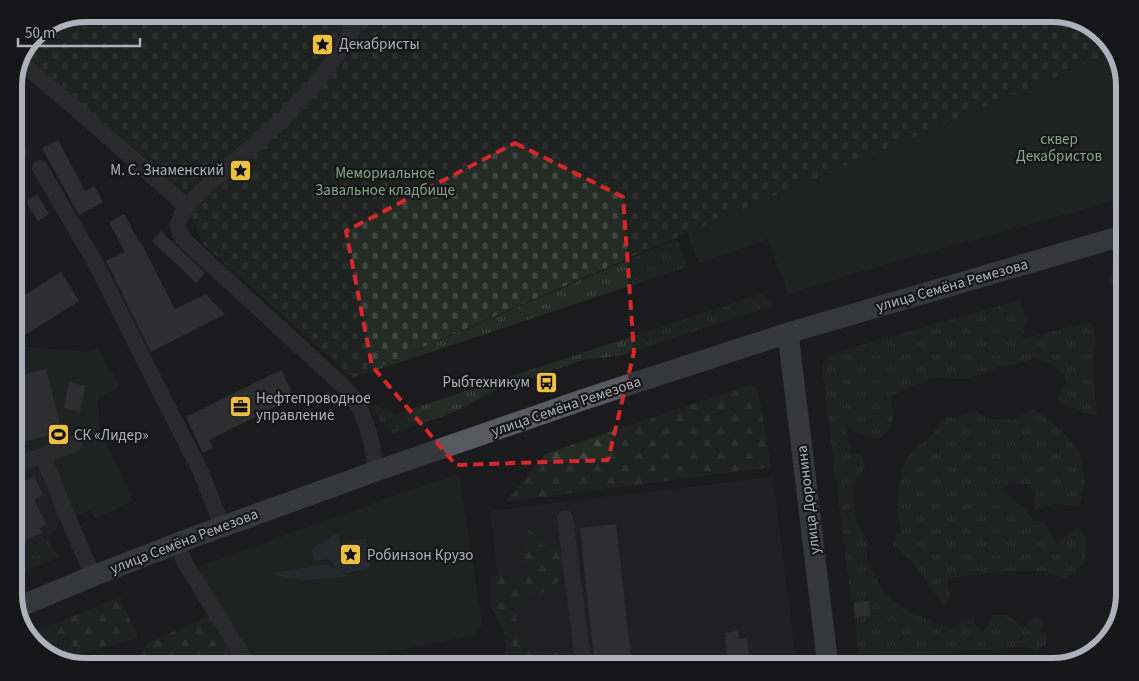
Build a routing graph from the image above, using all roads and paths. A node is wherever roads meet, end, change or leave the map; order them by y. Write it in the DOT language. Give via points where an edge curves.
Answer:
graph roads {
  1 [pos="356,22"];
  2 [pos="26,66"];
  3 [pos="40,168"];
  4 [pos="187,207"];
  5 [pos="1116,238"];
  6 [pos="788,333"];
  7 [pos="74,444"];
  8 [pos="43,456"];
  9 [pos="23,462"];
  10 [pos="376,471"];
  11 [pos="565,518"];
  12 [pos="222,526"];
  13 [pos="177,543"];
  14 [pos="93,576"];
  15 [pos="24,605"];
  16 [pos="244,658"];
  17 [pos="583,658"];
  18 [pos="827,658"];
  1 -- 4 [label="street" via="331,63 301,100"];
  2 -- 4 [label="street"];
  3 -- 12 [label="street" via="96,264 201,472"];
  4 -- 10 [label="street" via="178,229 183,240 354,399 373,444"];
  5 -- 6 [label="main road, улица Семёна Ремезова"];
  6 -- 10 [label="main road, улица Семёна Ремезова"];
  6 -- 18 [label="main road, улица Доронина"];
  7 -- 8 [label="street"];
  8 -- 9 [label="street"];
  8 -- 14 [label="street"];
  10 -- 12 [label="main road, улица Семёна Ремезова"];
  11 -- 17 [label="street"];
  12 -- 13 [label="main road, улица Семёна Ремезова"];
  13 -- 14 [label="main road, улица Семёна Ремезова"];
  13 -- 16 [label="street" via="185,563"];
  14 -- 15 [label="main road, улица Семёна Ремезова"];
}
